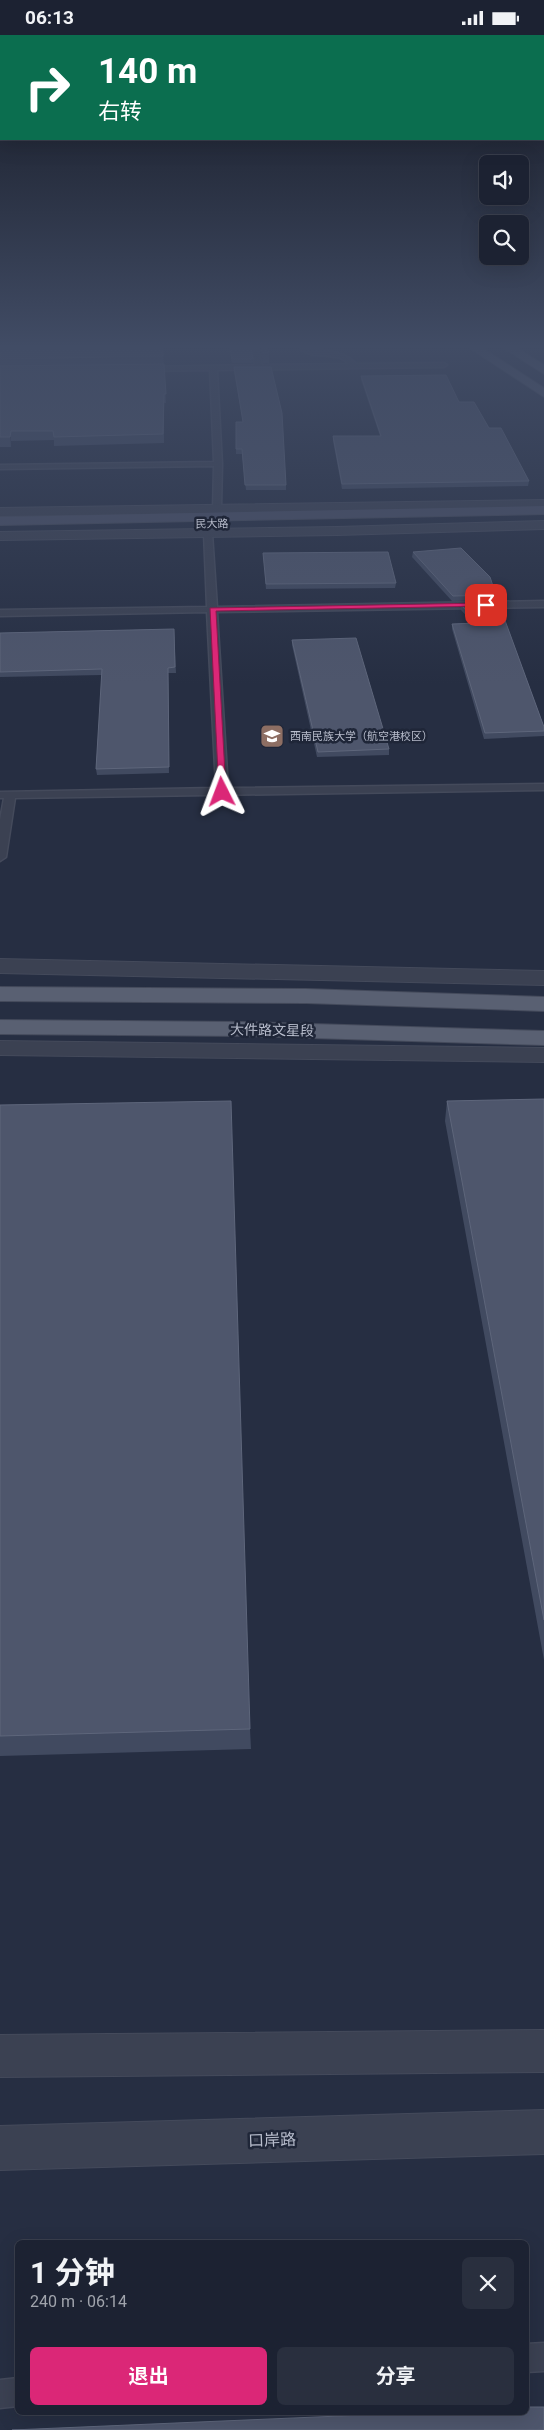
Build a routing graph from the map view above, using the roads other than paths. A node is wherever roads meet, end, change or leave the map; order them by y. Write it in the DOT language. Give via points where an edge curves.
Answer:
graph roads {
  1 [pos="218,461"];
  2 [pos="218,464"];
  3 [pos="0,467"];
  4 [pos="544,504"];
  5 [pos="217,509"];
  6 [pos="544,510"];
  7 [pos="0,512"];
  8 [pos="544,517"];
  9 [pos="0,521"];
  10 [pos="544,525"];
  11 [pos="0,528"];
  12 [pos="208,533"];
  13 [pos="0,537"];
  14 [pos="544,604"];
  15 [pos="212,609"];
  16 [pos="0,613"];
  17 [pos="544,787"];
  18 [pos="222,792"];
  19 [pos="5,795"];
  20 [pos="0,857"];
  21 [pos="0,966"];
  22 [pos="544,978"];
  23 [pos="0,994"];
  24 [pos="544,1004"];
  25 [pos="0,1027"];
  26 [pos="544,1038"];
  27 [pos="0,1048"];
  28 [pos="544,1055"];
  29 [pos="544,2051"];
  30 [pos="0,2056"];
  31 [pos="544,2132"];
  32 [pos="0,2148"];
  33 [pos="544,2357"];
  34 [pos="529,2358"];
  35 [pos="15,2393"];
  36 [pos="0,2394"];
  1 -- 2 [label="lane"];
  2 -- 3 [label="lane"];
  2 -- 5 [label="lane"];
  4 -- 5 [label="street"];
  5 -- 7 [label="street"];
  6 -- 9 [label="main road, 民大路"];
  8 -- 11 [label="main road, 民大路"];
  10 -- 12 [label="street"];
  12 -- 13 [label="street"];
  12 -- 15 [label="lane"];
  14 -- 15 [label="lane"];
  15 -- 16 [label="lane"];
  15 -- 18 [label="lane"];
  17 -- 18 [label="lane"];
  18 -- 19 [label="lane"];
  19 -- 20 [label="lane"];
  21 -- 22 [label="street"];
  23 -- 24 [label="main road" via="306,996"];
  25 -- 26 [label="main road, 大件路文星段" via="242,1029"];
  27 -- 28 [label="street"];
  29 -- 30 [label="street"];
  31 -- 32 [label="street, 口岸路"];
  33 -- 34 [label="lane"];
  35 -- 36 [label="lane"];
}
